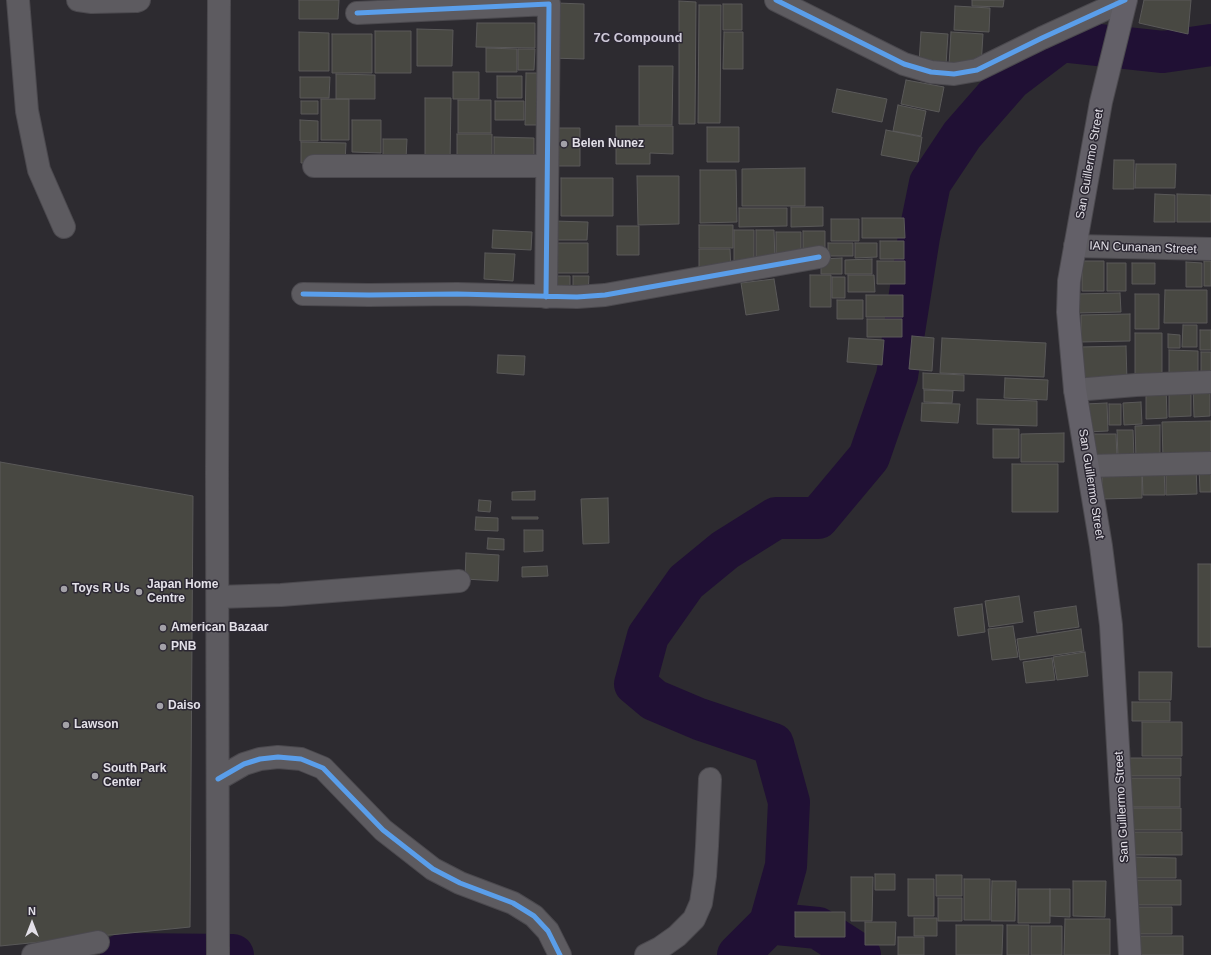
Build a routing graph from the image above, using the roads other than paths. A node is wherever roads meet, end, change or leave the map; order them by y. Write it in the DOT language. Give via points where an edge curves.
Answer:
graph roads {
  1 [pos="18,0"];
  2 [pos="78,0"];
  3 [pos="139,0"];
  4 [pos="219,0"];
  5 [pos="776,0"];
  6 [pos="551,2"];
  7 [pos="1124,6"];
  8 [pos="357,13"];
  9 [pos="314,166"];
  10 [pos="547,166"];
  11 [pos="64,227"];
  12 [pos="1076,246"];
  13 [pos="1211,249"];
  14 [pos="819,257"];
  15 [pos="302,294"];
  16 [pos="546,297"];
  17 [pos="1211,382"];
  18 [pos="1075,390"];
  19 [pos="1211,463"];
  20 [pos="1088,466"];
  21 [pos="459,581"];
  22 [pos="218,597"];
  23 [pos="218,779"];
  24 [pos="710,779"];
  25 [pos="98,942"];
  26 [pos="33,955"];
  27 [pos="218,955"];
  28 [pos="560,955"];
  29 [pos="646,955"];
  30 [pos="1130,955"];
  1 -- 11 [label="street" via="27,111 38,170"];
  2 -- 3 [label="street"];
  4 -- 22 [label="street"];
  5 -- 7 [label="street" via="904,64 932,72 954,74 978,70 1042,38"];
  6 -- 8 [label="street"];
  6 -- 10 [label="street"];
  7 -- 12 [label="main road, San Guillermo Street" via="1101,102"];
  9 -- 10 [label="street"];
  10 -- 16 [label="street"];
  12 -- 13 [label="street, IAN Cunanan Street"];
  12 -- 18 [label="main road, San Guillermo Street" via="1068,312"];
  14 -- 16 [label="street" via="605,295"];
  15 -- 16 [label="street"];
  17 -- 18 [label="street" via="1136,384"];
  18 -- 20 [label="main road, San Guillermo Street"];
  19 -- 20 [label="street"];
  20 -- 30 [label="main road, San Guillermo Street" via="1111,625"];
  21 -- 22 [label="street" via="281,595"];
  22 -- 23 [label="street"];
  23 -- 27 [label="street"];
  23 -- 28 [label="street" via="244,764 260,759 301,759 323,768 383,830 433,869 460,883 513,903 534,916 548,931"];
  24 -- 29 [label="street" via="705,876 701,902 694,919 677,936"];
  25 -- 26 [label="street"];
}
